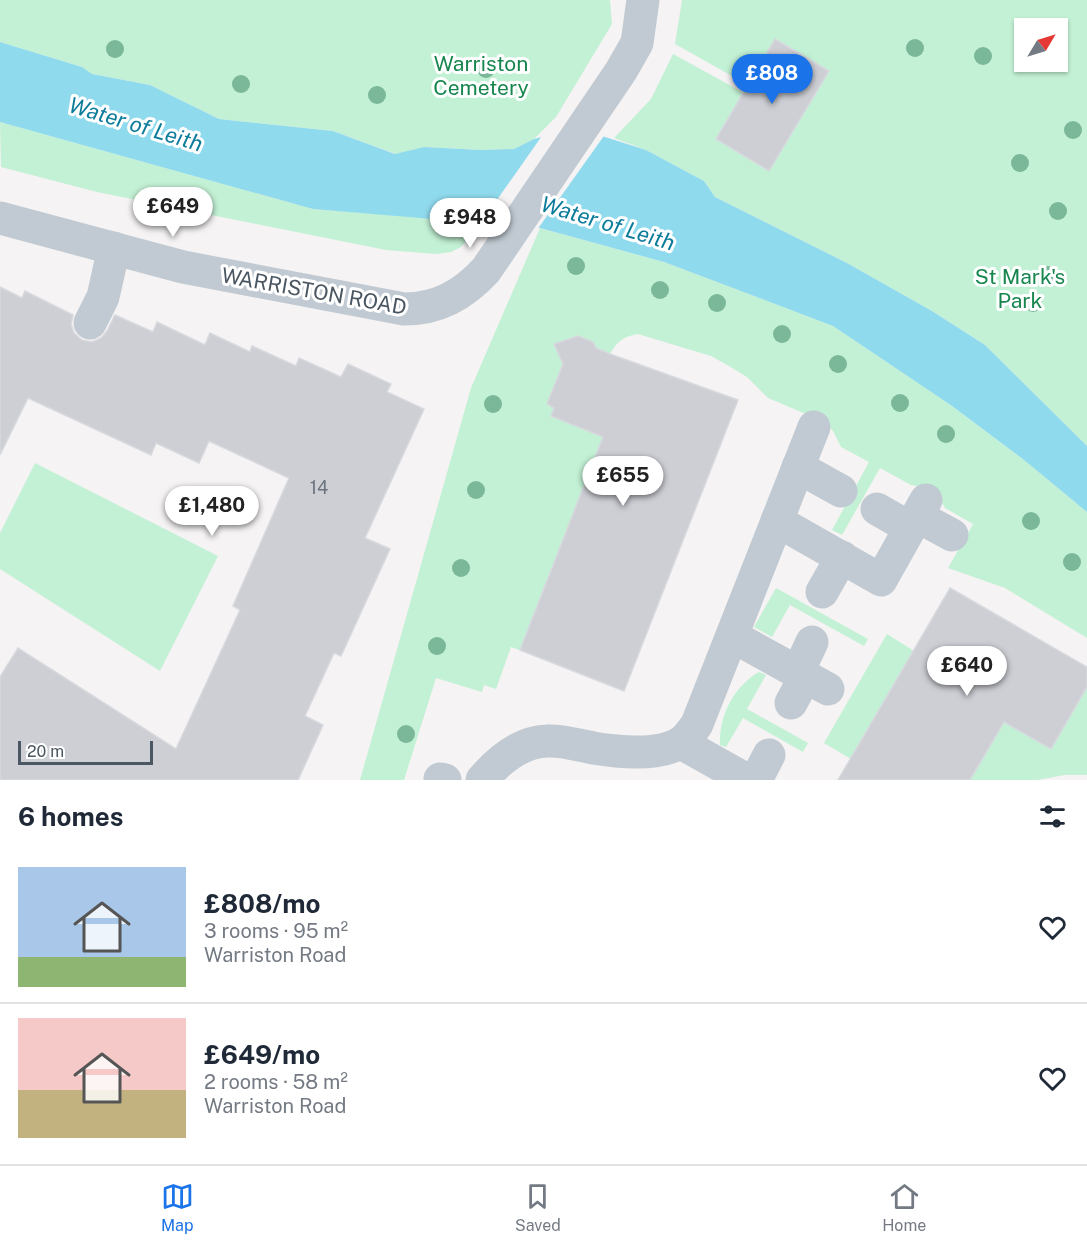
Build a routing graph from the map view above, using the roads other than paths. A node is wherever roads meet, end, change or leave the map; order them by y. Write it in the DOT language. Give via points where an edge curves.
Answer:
graph roads {
  1 [pos="643,0"];
  2 [pos="0,219"];
  3 [pos="114,248"];
  4 [pos="90,323"];
  5 [pos="814,427"];
  6 [pos="798,467"];
  7 [pos="841,491"];
  8 [pos="877,509"];
  9 [pos="918,515"];
  10 [pos="777,521"];
  11 [pos="952,535"];
  12 [pos="842,557"];
  13 [pos="822,592"];
  14 [pos="732,636"];
  15 [pos="812,642"];
  16 [pos="681,743"];
  17 [pos="750,774"];
  18 [pos="482,780"];
  1 -- 3 [label="street, WARRISTON ROAD" via="637,43 621,71 501,249 472,286 449,300 435,306 404,309 183,267"];
  2 -- 3 [label="street, WARRISTON ROAD"];
  3 -- 4 [label="street" via="103,297"];
  5 -- 6 [label="street"];
  6 -- 7 [label="street"];
  6 -- 10 [label="street"];
  8 -- 9 [label="street"];
  9 -- 11 [label="street"];
  9 -- 12 [label="street" via="881,580"];
  10 -- 12 [label="street"];
  10 -- 14 [label="street"];
  12 -- 13 [label="street"];
  14 -- 15 [label="street" via="805,685"];
  14 -- 16 [label="street" via="697,723"];
  16 -- 17 [label="street"];
  16 -- 18 [label="street" via="640,752 547,741 513,751"];
}
